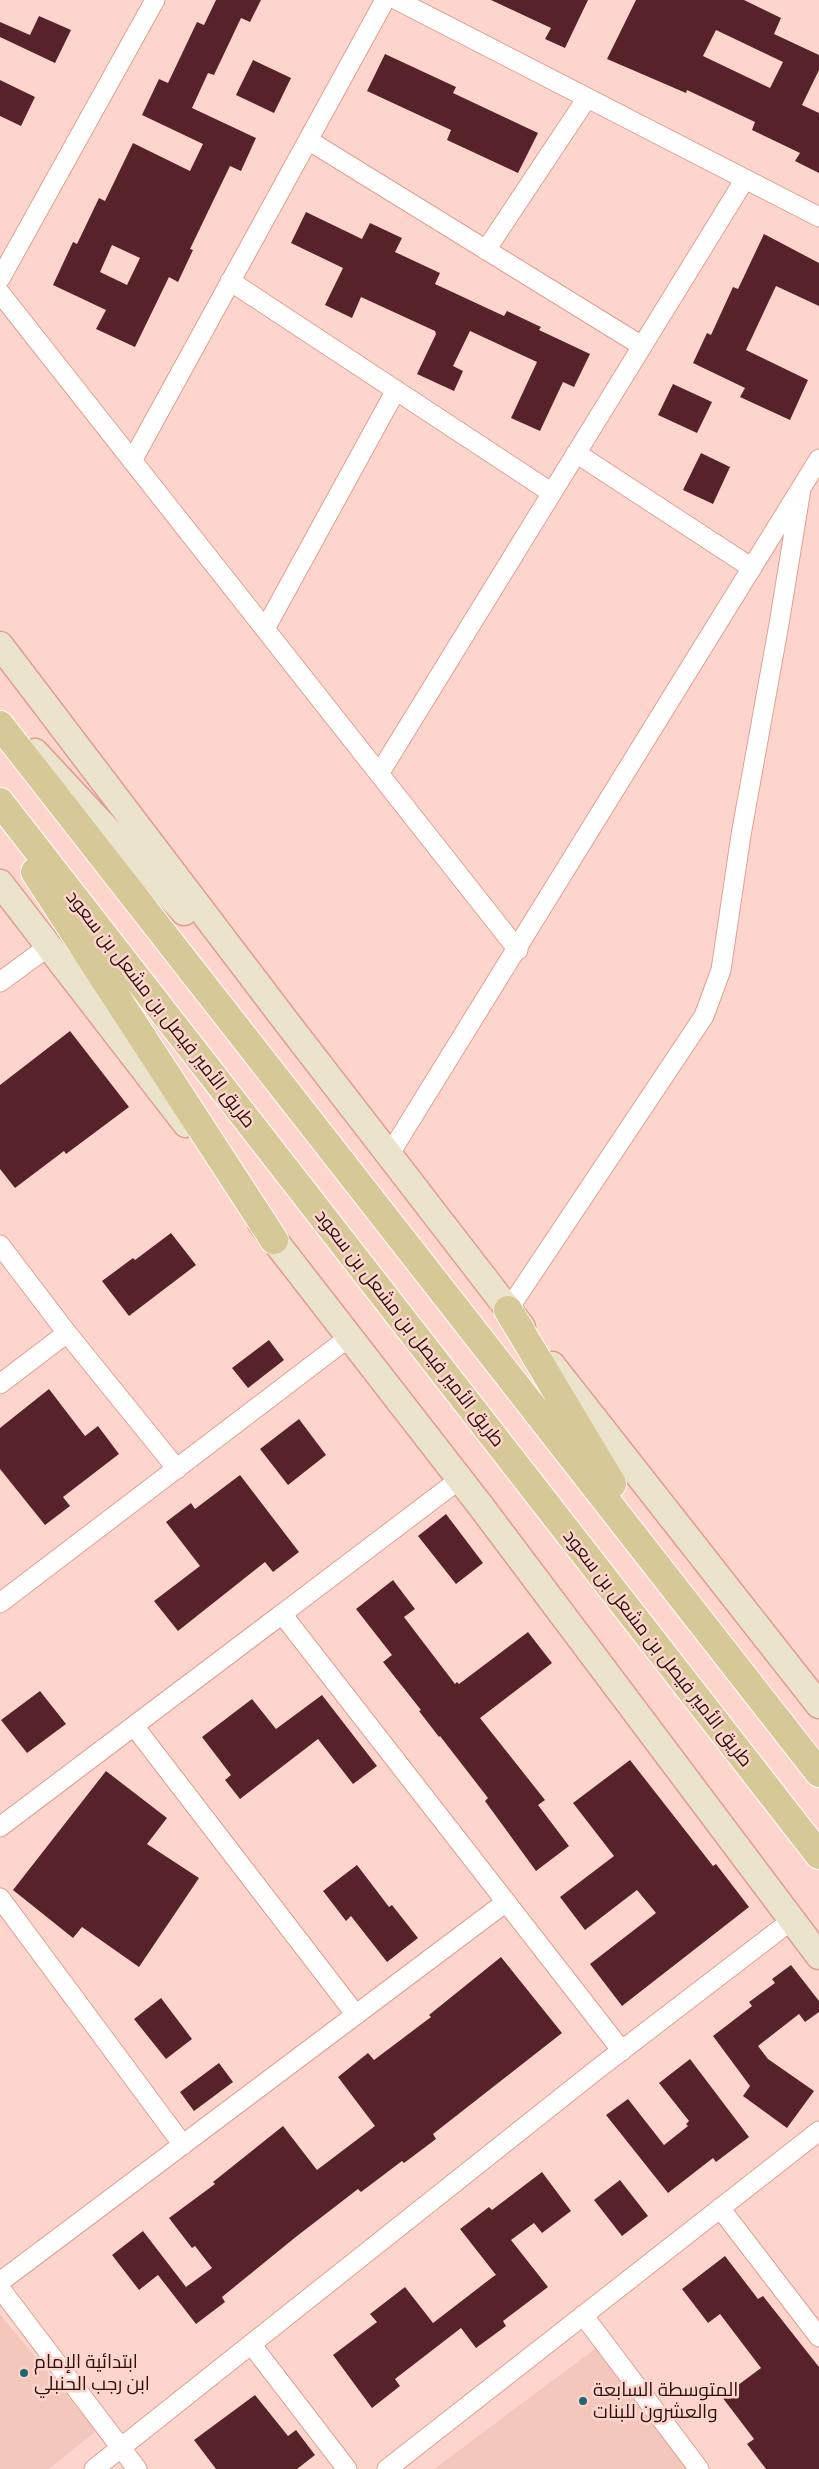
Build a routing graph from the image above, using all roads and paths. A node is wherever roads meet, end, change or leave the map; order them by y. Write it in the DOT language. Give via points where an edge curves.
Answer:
graph roads {
  1 [pos="155,0"];
  2 [pos="385,0"];
  3 [pos="397,0"];
  4 [pos="587,98"];
  5 [pos="308,140"];
  6 [pos="744,179"];
  7 [pos="819,217"];
  8 [pos="486,250"];
  9 [pos="0,278"];
  10 [pos="230,281"];
  11 [pos="0,293"];
  12 [pos="642,346"];
  13 [pos="396,390"];
  14 [pos="576,453"];
  15 [pos="819,459"];
  16 [pos="132,460"];
  17 [pos="800,489"];
  18 [pos="552,493"];
  19 [pos="752,568"];
  20 [pos="265,629"];
  21 [pos="0,645"];
  22 [pos="0,715"];
  23 [pos="0,724"];
  24 [pos="379,774"];
  25 [pos="0,802"];
  26 [pos="0,819"];
  27 [pos="0,882"];
  28 [pos="50,946"];
  29 [pos="518,950"];
  30 [pos="0,982"];
  31 [pos="285,1020"];
  32 [pos="389,1155"];
  33 [pos="274,1240"];
  34 [pos="0,1245"];
  35 [pos="508,1310"];
  36 [pos="68,1333"];
  37 [pos="351,1336"];
  38 [pos="0,1384"];
  39 [pos="177,1469"];
  40 [pos="460,1479"];
  41 [pos="668,1580"];
  42 [pos="0,1603"];
  43 [pos="282,1614"];
  44 [pos="819,1704"];
  45 [pos="134,1726"];
  46 [pos="819,1773"];
  47 [pos="0,1828"];
  48 [pos="819,1855"];
  49 [pos="0,1898"];
  50 [pos="506,1902"];
  51 [pos="792,1920"];
  52 [pos="819,1956"];
  53 [pos="356,2015"];
  54 [pos="622,2050"];
  55 [pos="819,2130"];
  56 [pos="183,2145"];
  57 [pos="720,2208"];
  58 [pos="0,2282"];
  59 [pos="0,2288"];
  60 [pos="583,2315"];
  61 [pos="819,2337"];
  62 [pos="251,2344"];
  63 [pos="121,2448"];
  64 [pos="94,2469"];
  65 [pos="137,2469"];
  66 [pos="348,2469"];
  67 [pos="387,2469"];
  68 [pos="699,2469"];
  1 -- 9 [label="street"];
  2 -- 5 [label="street"];
  3 -- 4 [label="street"];
  4 -- 6 [label="street"];
  4 -- 8 [label="street"];
  5 -- 8 [label="street"];
  5 -- 10 [label="street"];
  6 -- 7 [label="street"];
  6 -- 12 [label="street"];
  8 -- 12 [label="street"];
  10 -- 13 [label="street"];
  10 -- 16 [label="street"];
  11 -- 16 [label="street"];
  12 -- 14 [label="street"];
  13 -- 18 [label="street"];
  13 -- 20 [label="street"];
  14 -- 18 [label="street"];
  14 -- 19 [label="street"];
  15 -- 17 [label="street"];
  16 -- 20 [label="street"];
  17 -- 19 [label="street"];
  17 -- 35 [label="street" via="720,970 704,1016"];
  18 -- 24 [label="street"];
  19 -- 29 [label="street"];
  20 -- 24 [label="street"];
  21 -- 31 [label="main road"];
  22 -- 31 [label="main road"];
  23 -- 41 [label="main road"];
  24 -- 29 [label="street"];
  25 -- 48 [label="main road, طريق الأمير فيصل بن مشعل بن سعود"];
  26 -- 33 [label="main road"];
  27 -- 28 [label="main road"];
  28 -- 30 [label="street"];
  28 -- 33 [label="main road"];
  29 -- 32 [label="street"];
  31 -- 32 [label="main road"];
  32 -- 35 [label="main road"];
  33 -- 37 [label="main road"];
  34 -- 36 [label="street"];
  35 -- 41 [label="main road"];
  35 -- 44 [label="main road"];
  36 -- 38 [label="street"];
  36 -- 39 [label="street"];
  37 -- 39 [label="street"];
  37 -- 40 [label="main road"];
  39 -- 42 [label="street"];
  40 -- 43 [label="street"];
  40 -- 51 [label="main road"];
  41 -- 46 [label="main road"];
  43 -- 45 [label="street"];
  43 -- 50 [label="street"];
  45 -- 47 [label="street"];
  45 -- 53 [label="street"];
  49 -- 56 [label="street"];
  50 -- 53 [label="street"];
  50 -- 54 [label="street"];
  51 -- 52 [label="main road"];
  51 -- 54 [label="street"];
  53 -- 56 [label="street"];
  54 -- 62 [label="street"];
  55 -- 57 [label="street"];
  56 -- 58 [label="street"];
  57 -- 60 [label="street"];
  57 -- 61 [label="street"];
  59 -- 63 [label="street"];
  60 -- 67 [label="street"];
  60 -- 68 [label="street"];
  62 -- 63 [label="street"];
  62 -- 66 [label="street"];
  63 -- 64 [label="street"];
  63 -- 65 [label="street"];
}
